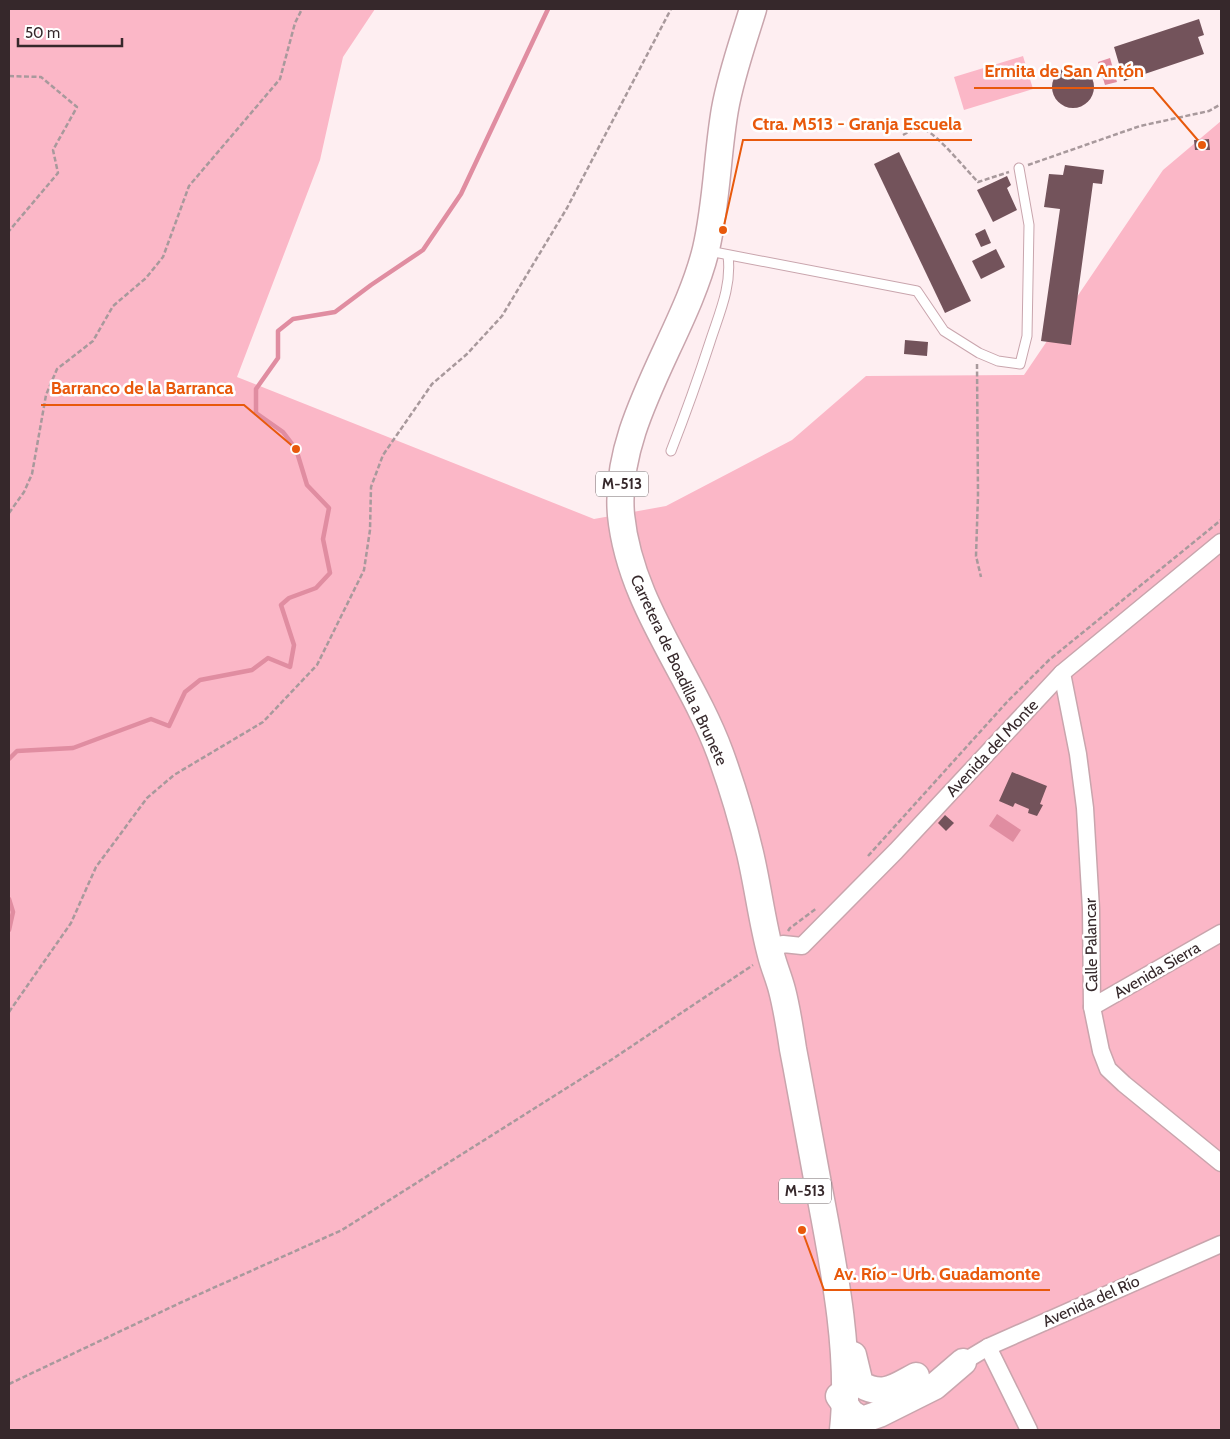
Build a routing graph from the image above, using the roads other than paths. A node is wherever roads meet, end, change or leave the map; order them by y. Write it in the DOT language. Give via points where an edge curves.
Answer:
graph roads {
  1 [pos="753,9"];
  2 [pos="1019,168"];
  3 [pos="717,253"];
  4 [pos="671,451"];
  5 [pos="1221,542"];
  6 [pos="1062,673"];
  7 [pos="1221,933"];
  8 [pos="770,953"];
  9 [pos="1092,1007"];
  10 [pos="797,1142"];
  11 [pos="1221,1163"];
  12 [pos="1221,1244"];
  13 [pos="988,1347"];
  14 [pos="963,1362"];
  15 [pos="856,1410"];
  16 [pos="1029,1430"];
  1 -- 3 [label="main road, Carretera de Boadilla a Brunete / M-513" via="730,82 724,113 715,205"];
  2 -- 3 [label="lane" via="1029,225 1027,336 1020,364 998,361 979,353 944,331 918,290"];
  3 -- 4 [label="lane" via="730,267 728,288"];
  3 -- 8 [label="main road, Carretera de Boadilla a Brunete / M-513" via="693,293 639,413 630,440 621,514 636,582 720,752 748,845"];
  5 -- 6 [label="street, Avenida del Monte"];
  6 -- 8 [label="street, Avenida del Monte" via="896,852 802,946 783,944"];
  6 -- 9 [label="street, Calle Palancar" via="1085,808"];
  7 -- 9 [label="street, Avenida Sierra"];
  8 -- 10 [label="main road, M-513" via="771,990"];
  8 -- 15 [label="main road, Carretera de Boadilla a Brunete / M-513" via="782,990 823,1208 845,1371"];
  9 -- 11 [label="street, Calle Palancar" via="1108,1069"];
  10 -- 15 [label="main road" via="807,1168 834,1338"];
  10 -- 15 [label="main road, M-513" via="830,1353 832,1404"];
  12 -- 13 [label="street, Avenida del Río"];
  13 -- 14 [label="street, Avenida del Río"];
  13 -- 16 [label="street"];
  14 -- 15 [label="main road" via="927,1371"];
}
